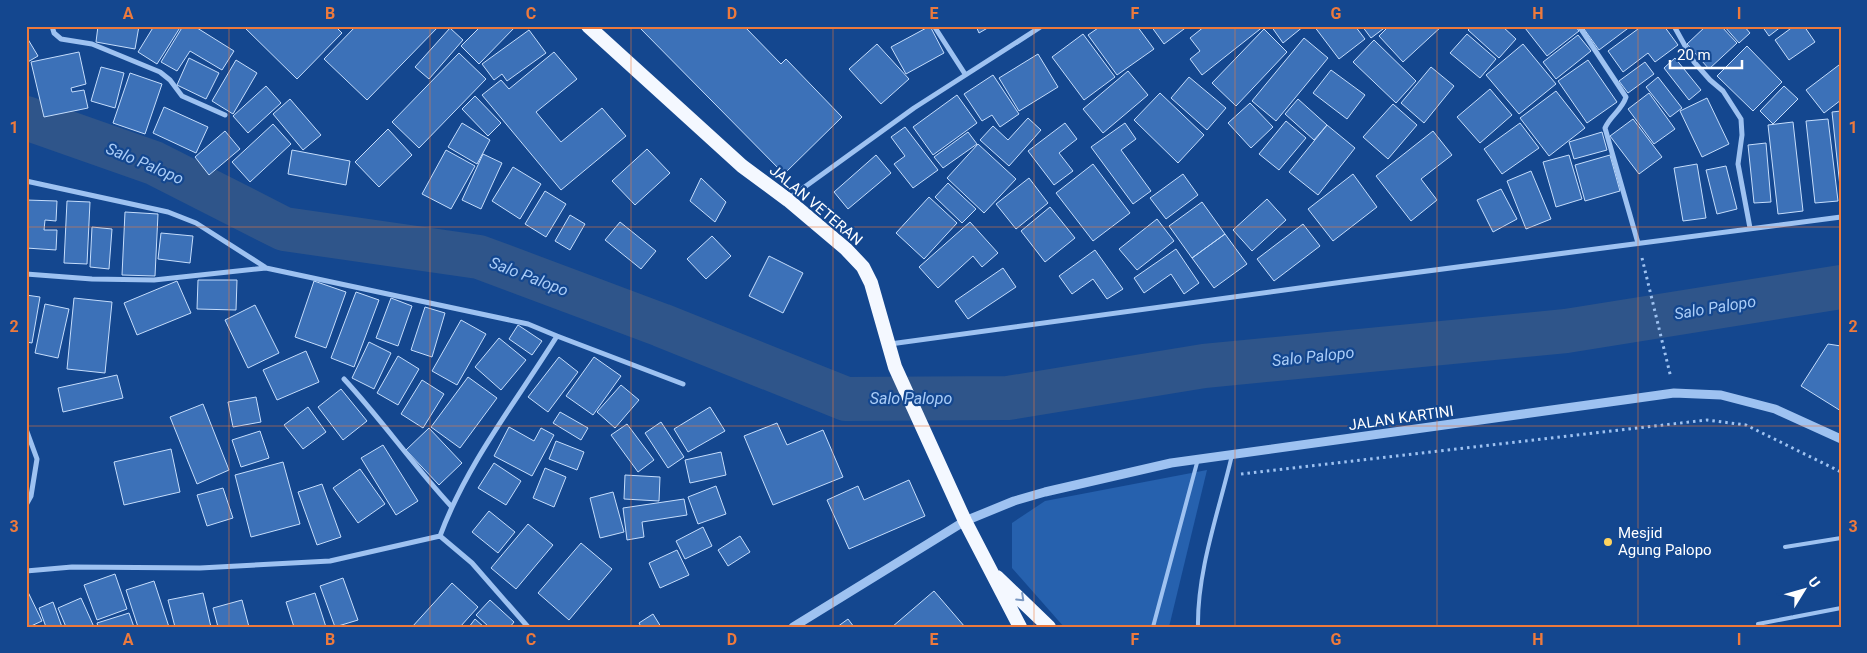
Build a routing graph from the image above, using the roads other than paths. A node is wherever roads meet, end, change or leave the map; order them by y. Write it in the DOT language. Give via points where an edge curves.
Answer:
graph roads {
  1 [pos="52,26"];
  2 [pos="588,26"];
  3 [pos="934,26"];
  4 [pos="1042,26"];
  5 [pos="1579,26"];
  6 [pos="1674,26"];
  7 [pos="965,74"];
  8 [pos="225,115"];
  9 [pos="26,181"];
  10 [pos="788,200"];
  11 [pos="1841,218"];
  12 [pos="1750,228"];
  13 [pos="1638,243"];
  14 [pos="266,268"];
  15 [pos="26,274"];
  16 [pos="557,336"];
  17 [pos="889,344"];
  18 [pos="344,379"];
  19 [pos="683,384"];
  20 [pos="26,430"];
  21 [pos="1841,439"];
  22 [pos="1232,454"];
  23 [pos="1198,459"];
  24 [pos="26,505"];
  25 [pos="451,506"];
  26 [pos="964,521"];
  27 [pos="440,536"];
  28 [pos="1841,538"];
  29 [pos="1785,547"];
  30 [pos="26,571"];
  31 [pos="991,571"];
  32 [pos="1841,608"];
  33 [pos="1758,624"];
  34 [pos="528,627"];
  35 [pos="794,627"];
  36 [pos="1020,627"];
  37 [pos="1048,627"];
  38 [pos="1153,627"];
  39 [pos="1198,627"];
  1 -- 8 [label="street" via="61,39 92,44 160,72 182,96"];
  2 -- 10 [label="highway, JALAN VETERAN" via="742,166"];
  3 -- 7 [label="street"];
  4 -- 7 [label="street"];
  5 -- 13 [label="street" via="1626,97 1605,128"];
  6 -- 12 [label="street" via="1694,62 1723,91 1741,119 1738,164"];
  7 -- 10 [label="street"];
  9 -- 14 [label="street" via="168,212 196,223"];
  10 -- 17 [label="highway, JALAN VETERAN" via="863,267"];
  11 -- 12 [label="street"];
  12 -- 13 [label="street"];
  13 -- 17 [label="street"];
  14 -- 15 [label="street" via="154,280"];
  14 -- 16 [label="street" via="528,324"];
  16 -- 19 [label="street"];
  16 -- 25 [label="street" via="500,422"];
  17 -- 26 [label="highway, JALAN VETERAN" via="895,367"];
  18 -- 25 [label="street"];
  20 -- 24 [label="street" via="37,459 31,496"];
  21 -- 22 [label="street, JALAN KARTINI" via="1775,409 1721,395 1674,393"];
  22 -- 23 [label="street, JALAN KARTINI"];
  22 -- 39 [label="lane" via="1206,563"];
  23 -- 26 [label="street, JALAN KARTINI" via="1045,492"];
  23 -- 38 [label="lane"];
  25 -- 27 [label="street"];
  26 -- 31 [label="highway, JALAN VETERAN"];
  26 -- 35 [label="street, JALAN KARTINI"];
  27 -- 30 [label="street" via="330,561 200,568 72,567"];
  27 -- 34 [label="street" via="472,564"];
  28 -- 29 [label="lane"];
  31 -- 36 [label="highway, JALAN VETERAN"];
  31 -- 37 [label="highway, one-way"];
  32 -- 33 [label="lane"];
}
